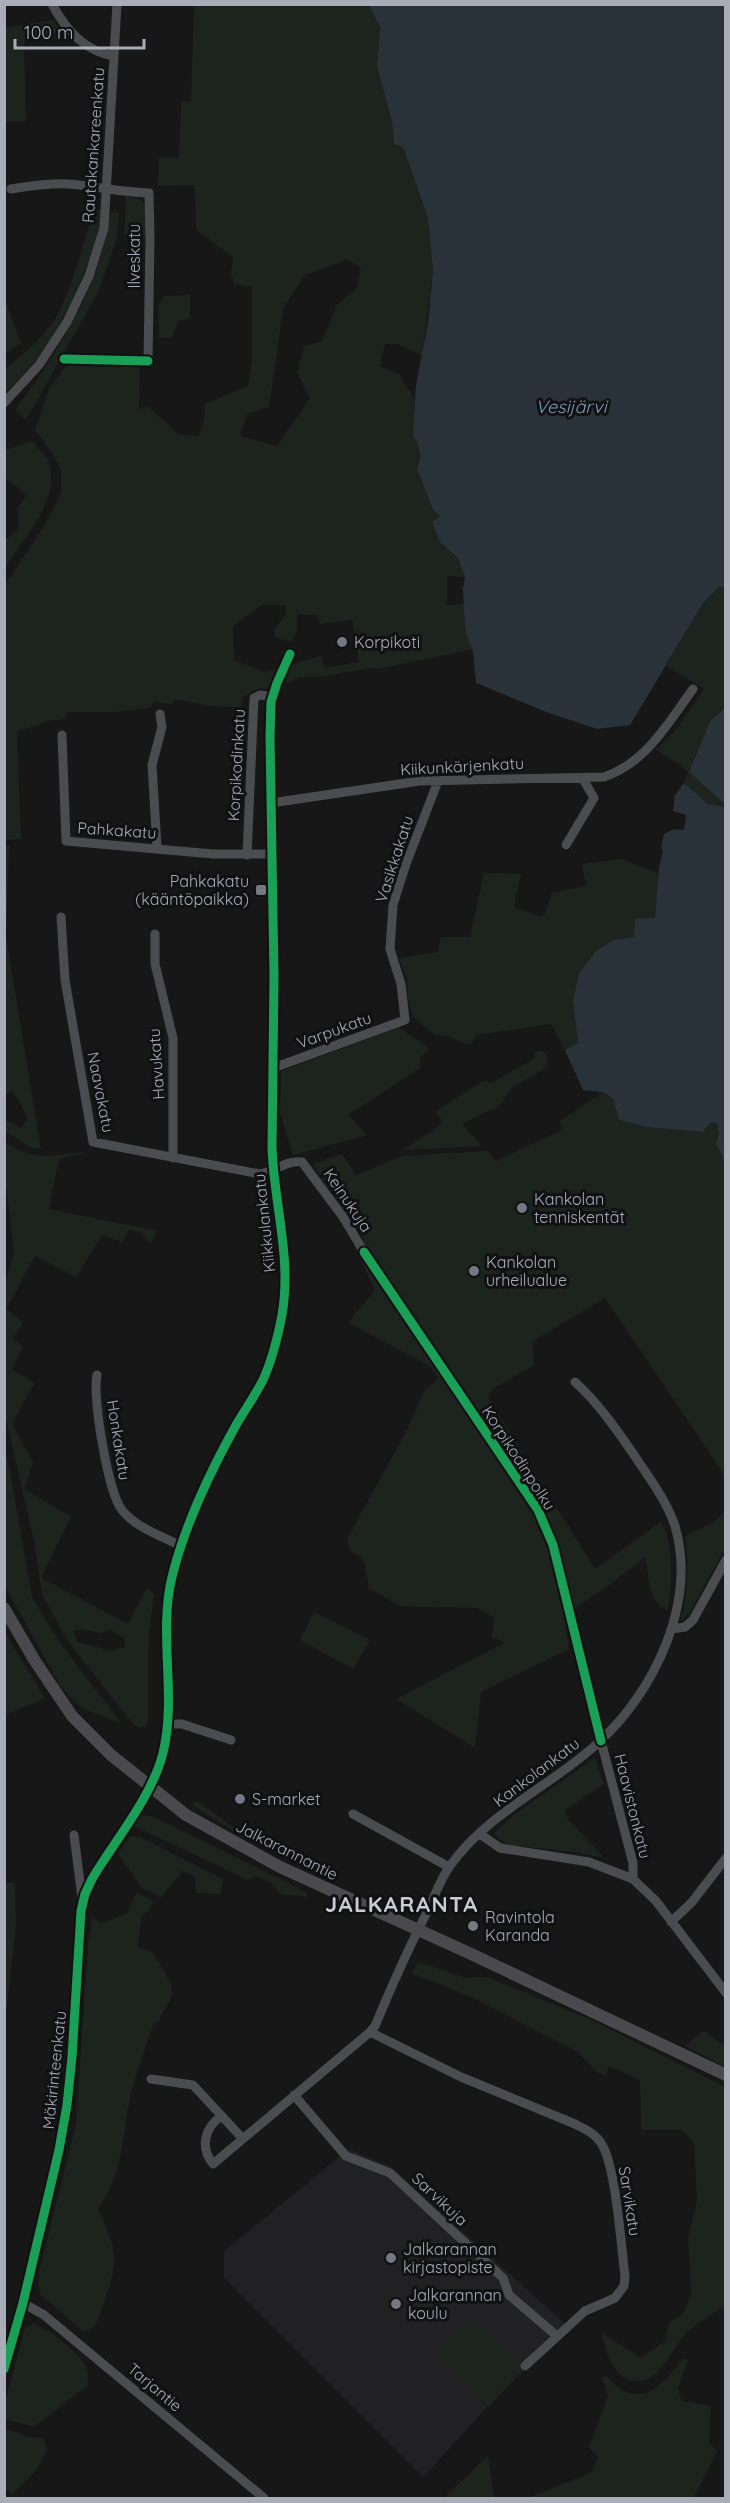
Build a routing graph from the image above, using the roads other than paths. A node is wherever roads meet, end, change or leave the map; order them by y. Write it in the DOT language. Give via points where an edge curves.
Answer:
graph roads {
  1 [pos="52,4"];
  2 [pos="117,4"];
  3 [pos="114,56"];
  4 [pos="11,189"];
  5 [pos="107,190"];
  6 [pos="148,361"];
  7 [pos="4,404"];
  8 [pos="290,654"];
  9 [pos="693,688"];
  10 [pos="271,702"];
  11 [pos="160,714"];
  12 [pos="62,735"];
  13 [pos="604,777"];
  14 [pos="584,779"];
  15 [pos="438,781"];
  16 [pos="594,798"];
  17 [pos="271,804"];
  18 [pos="566,844"];
  19 [pos="157,847"];
  20 [pos="271,854"];
  21 [pos="247,855"];
  22 [pos="62,917"];
  23 [pos="155,934"];
  24 [pos="405,1020"];
  25 [pos="273,1068"];
  26 [pos="173,1158"];
  27 [pos="273,1172"];
  28 [pos="261,1174"];
  29 [pos="364,1252"];
  30 [pos="97,1375"];
  31 [pos="575,1382"];
  32 [pos="181,1546"];
  33 [pos="726,1560"];
  34 [pos="4,1608"];
  35 [pos="672,1629"];
  36 [pos="166,1724"];
  37 [pos="231,1740"];
  38 [pos="601,1741"];
  39 [pos="149,1787"];
  40 [pos="353,1814"];
  41 [pos="480,1834"];
  42 [pos="74,1835"];
  43 [pos="726,1858"];
  44 [pos="449,1866"];
  45 [pos="633,1879"];
  46 [pos="83,1903"];
  47 [pos="671,1922"];
  48 [pos="418,1930"];
  49 [pos="726,1993"];
  50 [pos="370,2032"];
  51 [pos="726,2075"];
  52 [pos="151,2079"];
  53 [pos="294,2095"];
  54 [pos="222,2116"];
  55 [pos="243,2139"];
  56 [pos="23,2303"];
  57 [pos="557,2336"];
  58 [pos="525,2366"];
  59 [pos="4,2369"];
  60 [pos="264,2499"];
  1 -- 3 [label="street" via="63,24 83,43"];
  2 -- 3 [label="street, Rautakankareenkatu"];
  3 -- 5 [label="street, Rautakankareenkatu"];
  4 -- 5 [label="street" via="69,184"];
  5 -- 6 [label="street, Ilveskatu" via="149,193"];
  5 -- 7 [label="street, Rautakankareenkatu" via="104,228 89,276 68,322 39,365"];
  8 -- 10 [label="street, Kiikkulankatu"];
  9 -- 13 [label="street, Kiikunkärjenkatu" via="642,757 620,772"];
  10 -- 17 [label="street, Kiikkulankatu"];
  10 -- 21 [label="street, Korpikodinkatu" via="267,696 254,698"];
  11 -- 19 [label="street" via="162,727 152,765"];
  12 -- 19 [label="street, Pahkakatu" via="66,841"];
  13 -- 14 [label="street, Kiikunkärjenkatu"];
  13 -- 16 [label="street"];
  14 -- 15 [label="street, Kiikunkärjenkatu"];
  14 -- 16 [label="street"];
  15 -- 17 [label="street, Kiikunkärjenkatu"];
  15 -- 24 [label="street, Vasikkakatu" via="393,905 390,950 401,984"];
  16 -- 18 [label="street"];
  17 -- 20 [label="street, Kiikkulankatu"];
  19 -- 21 [label="street, Pahkakatu"];
  20 -- 21 [label="street, Pahkakatu"];
  20 -- 25 [label="street, Kiikkulankatu"];
  22 -- 26 [label="street, Naavakatu" via="65,980 93,1142"];
  23 -- 26 [label="street, Havukatu" via="155,964 172,1038"];
  24 -- 25 [label="street, Varpukatu"];
  25 -- 27 [label="street, Kiikkulankatu"];
  26 -- 28 [label="street, Naavakatu"];
  27 -- 28 [label="street, Keinukuja"];
  27 -- 29 [label="street, Keinukuja" via="291,1162 306,1164"];
  27 -- 32 [label="street, Kiikkulankatu" via="285,1255 282,1317 263,1379 202,1493"];
  30 -- 32 [label="street, Honkakatu" via="99,1413 111,1489 117,1503 134,1521"];
  31 -- 35 [label="street, Kankolankatu" via="595,1400 618,1432 664,1501 675,1526 680,1590"];
  32 -- 36 [label="street, Kiikkulankatu" via="170,1598"];
  33 -- 35 [label="street" via="693,1620 685,1627"];
  34 -- 39 [label="main road, Jalkarannantie" via="72,1716"];
  35 -- 38 [label="street, Kankolankatu" via="659,1660 630,1707"];
  36 -- 37 [label="street" via="182,1724"];
  36 -- 39 [label="street, Kiikkulankatu" via="163,1753"];
  38 -- 41 [label="street, Kankolankatu"];
  38 -- 45 [label="street, Haavistonkatu" via="633,1863"];
  39 -- 46 [label="street, Mäkirinteenkatu" via="92,1879"];
  39 -- 48 [label="main road, Jalkarannantie" via="186,1815 234,1843"];
  40 -- 44 [label="street"];
  41 -- 44 [label="street, Kankolankatu"];
  41 -- 45 [label="street" via="500,1848 589,1862"];
  42 -- 46 [label="street"];
  43 -- 47 [label="street"];
  44 -- 48 [label="street, Kankolankatu"];
  45 -- 47 [label="street"];
  46 -- 56 [label="street, Mäkirinteenkatu" via="67,2105"];
  47 -- 49 [label="street"];
  48 -- 50 [label="street"];
  48 -- 51 [label="main road, Jalkarannantie"];
  50 -- 53 [label="street"];
  50 -- 57 [label="street, Sarvikatu" via="461,2077 575,2124 601,2143 612,2173 624,2286 615,2298 585,2311"];
  52 -- 54 [label="street" via="193,2085"];
  53 -- 55 [label="street"];
  53 -- 57 [label="street, Sarvikuja" via="346,2156 390,2173 503,2278 509,2295"];
  54 -- 55 [label="street"];
  54 -- 55 [label="street" via="208,2130 206,2138 207,2157 213,2164"];
  56 -- 59 [label="street, Mäkirinteenkatu"];
  56 -- 60 [label="street, Tarjantie" via="44,2315"];
  57 -- 58 [label="street, Sarvikatu"];
}
